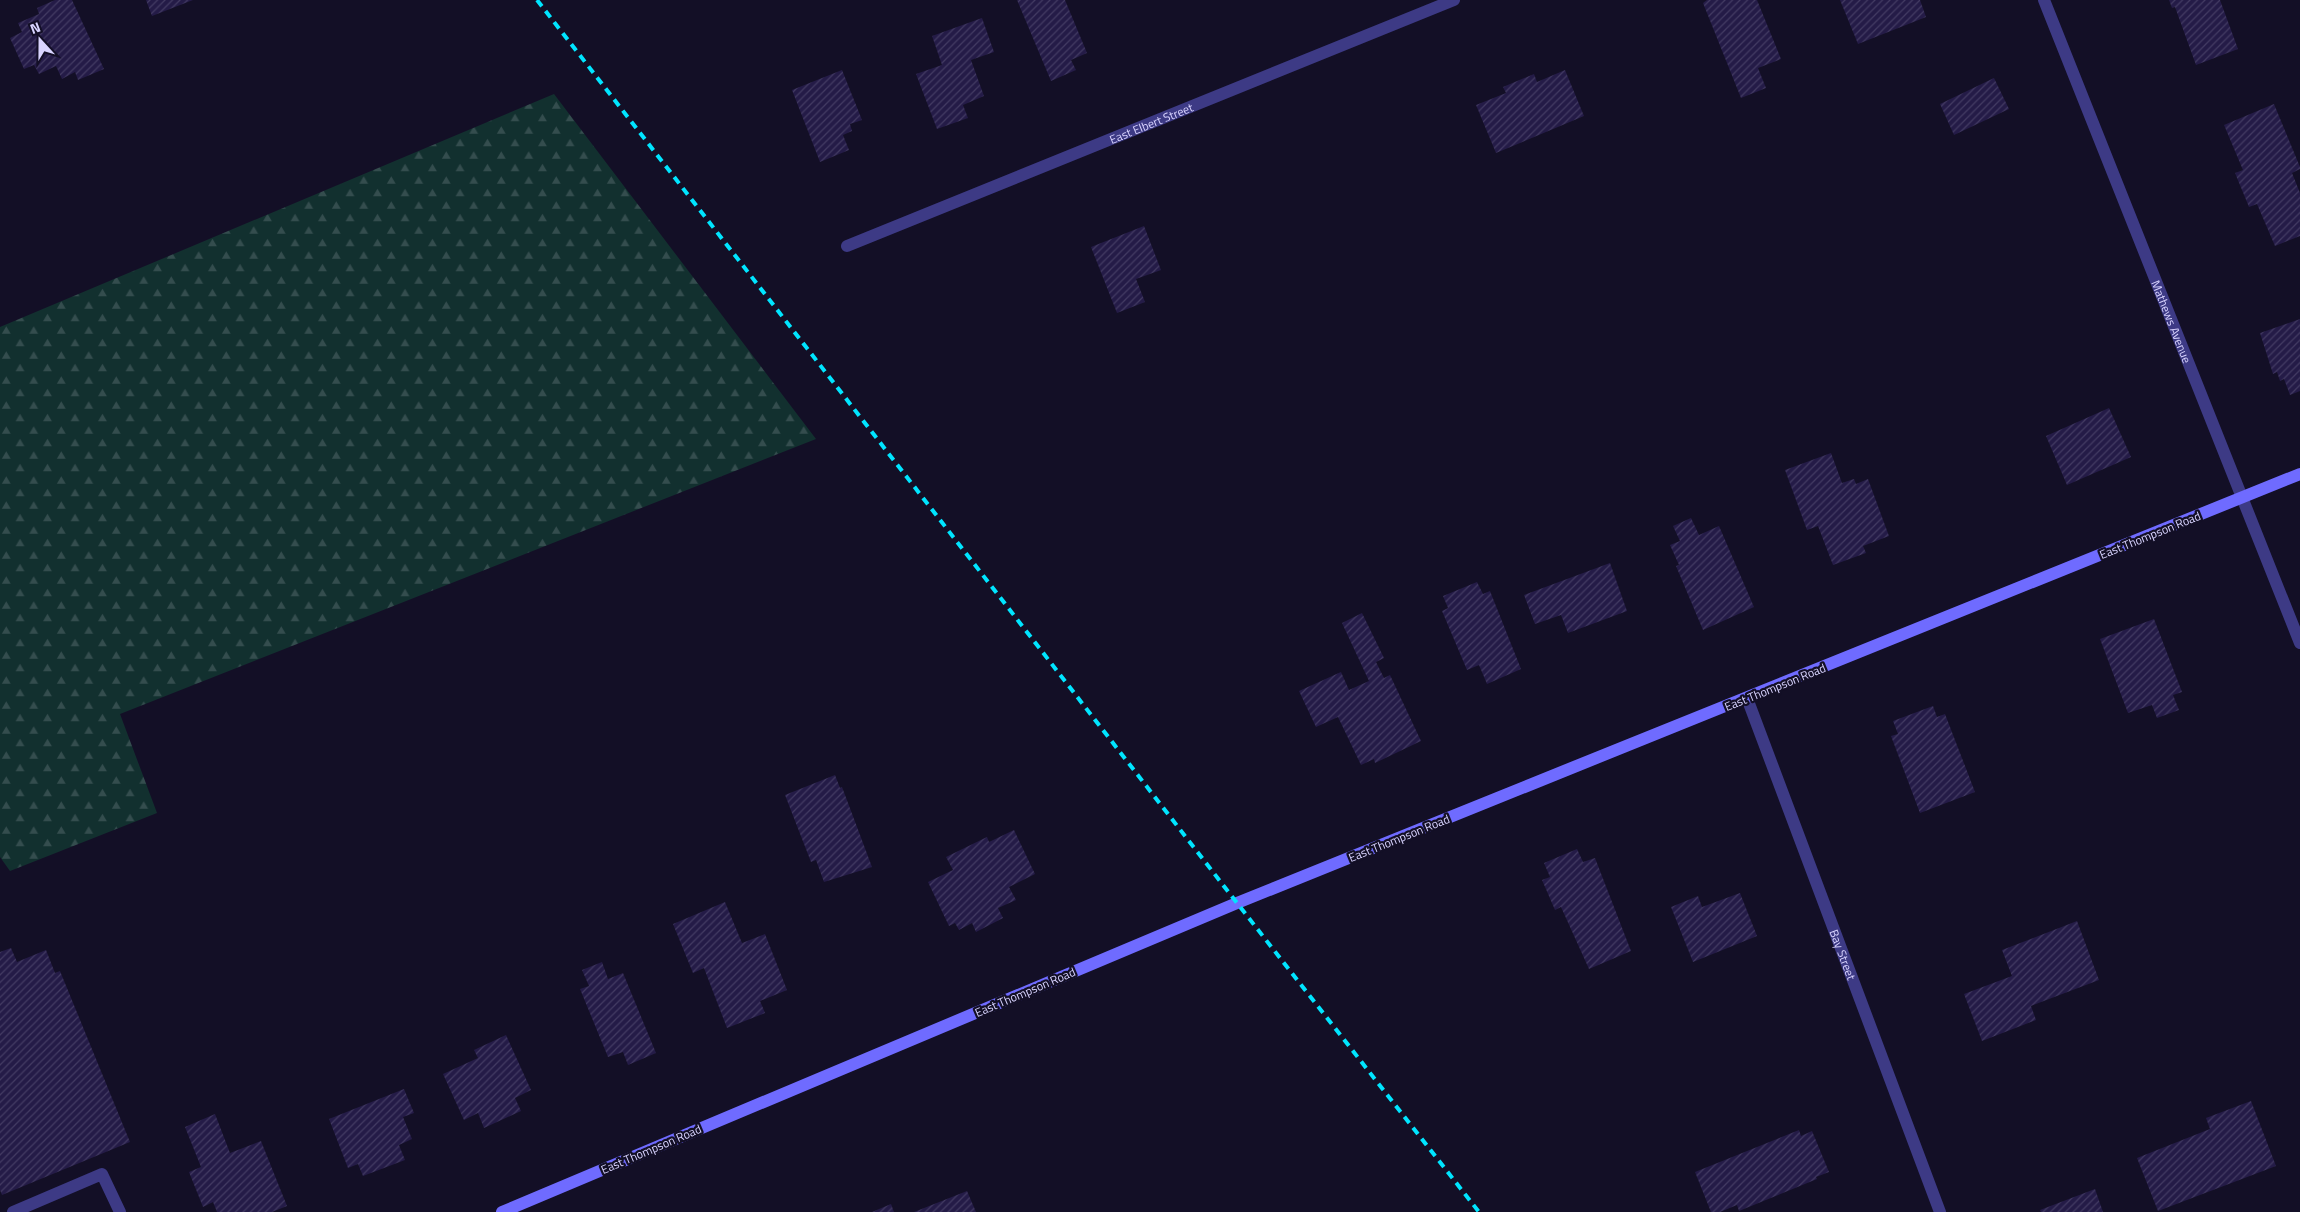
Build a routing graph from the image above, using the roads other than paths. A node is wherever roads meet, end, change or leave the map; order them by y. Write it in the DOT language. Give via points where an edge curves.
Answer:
graph roads {
  1 [pos="1454,0"];
  2 [pos="2044,0"];
  3 [pos="847,246"];
  4 [pos="2300,474"];
  5 [pos="2244,497"];
  6 [pos="2300,643"];
  7 [pos="1747,698"];
  8 [pos="13,1212"];
  9 [pos="120,1212"];
  10 [pos="502,1212"];
  11 [pos="1940,1212"];
  1 -- 3 [label="street, East Elbert Street"];
  2 -- 5 [label="street, Mathews Avenue"];
  4 -- 5 [label="main road, East Thompson Road"];
  5 -- 6 [label="street, Mathews Avenue"];
  5 -- 7 [label="main road, East Thompson Road"];
  7 -- 10 [label="main road, East Thompson Road" via="1237,903"];
  7 -- 11 [label="street, Bay Street"];
  8 -- 9 [label="street" via="102,1174"];
}
